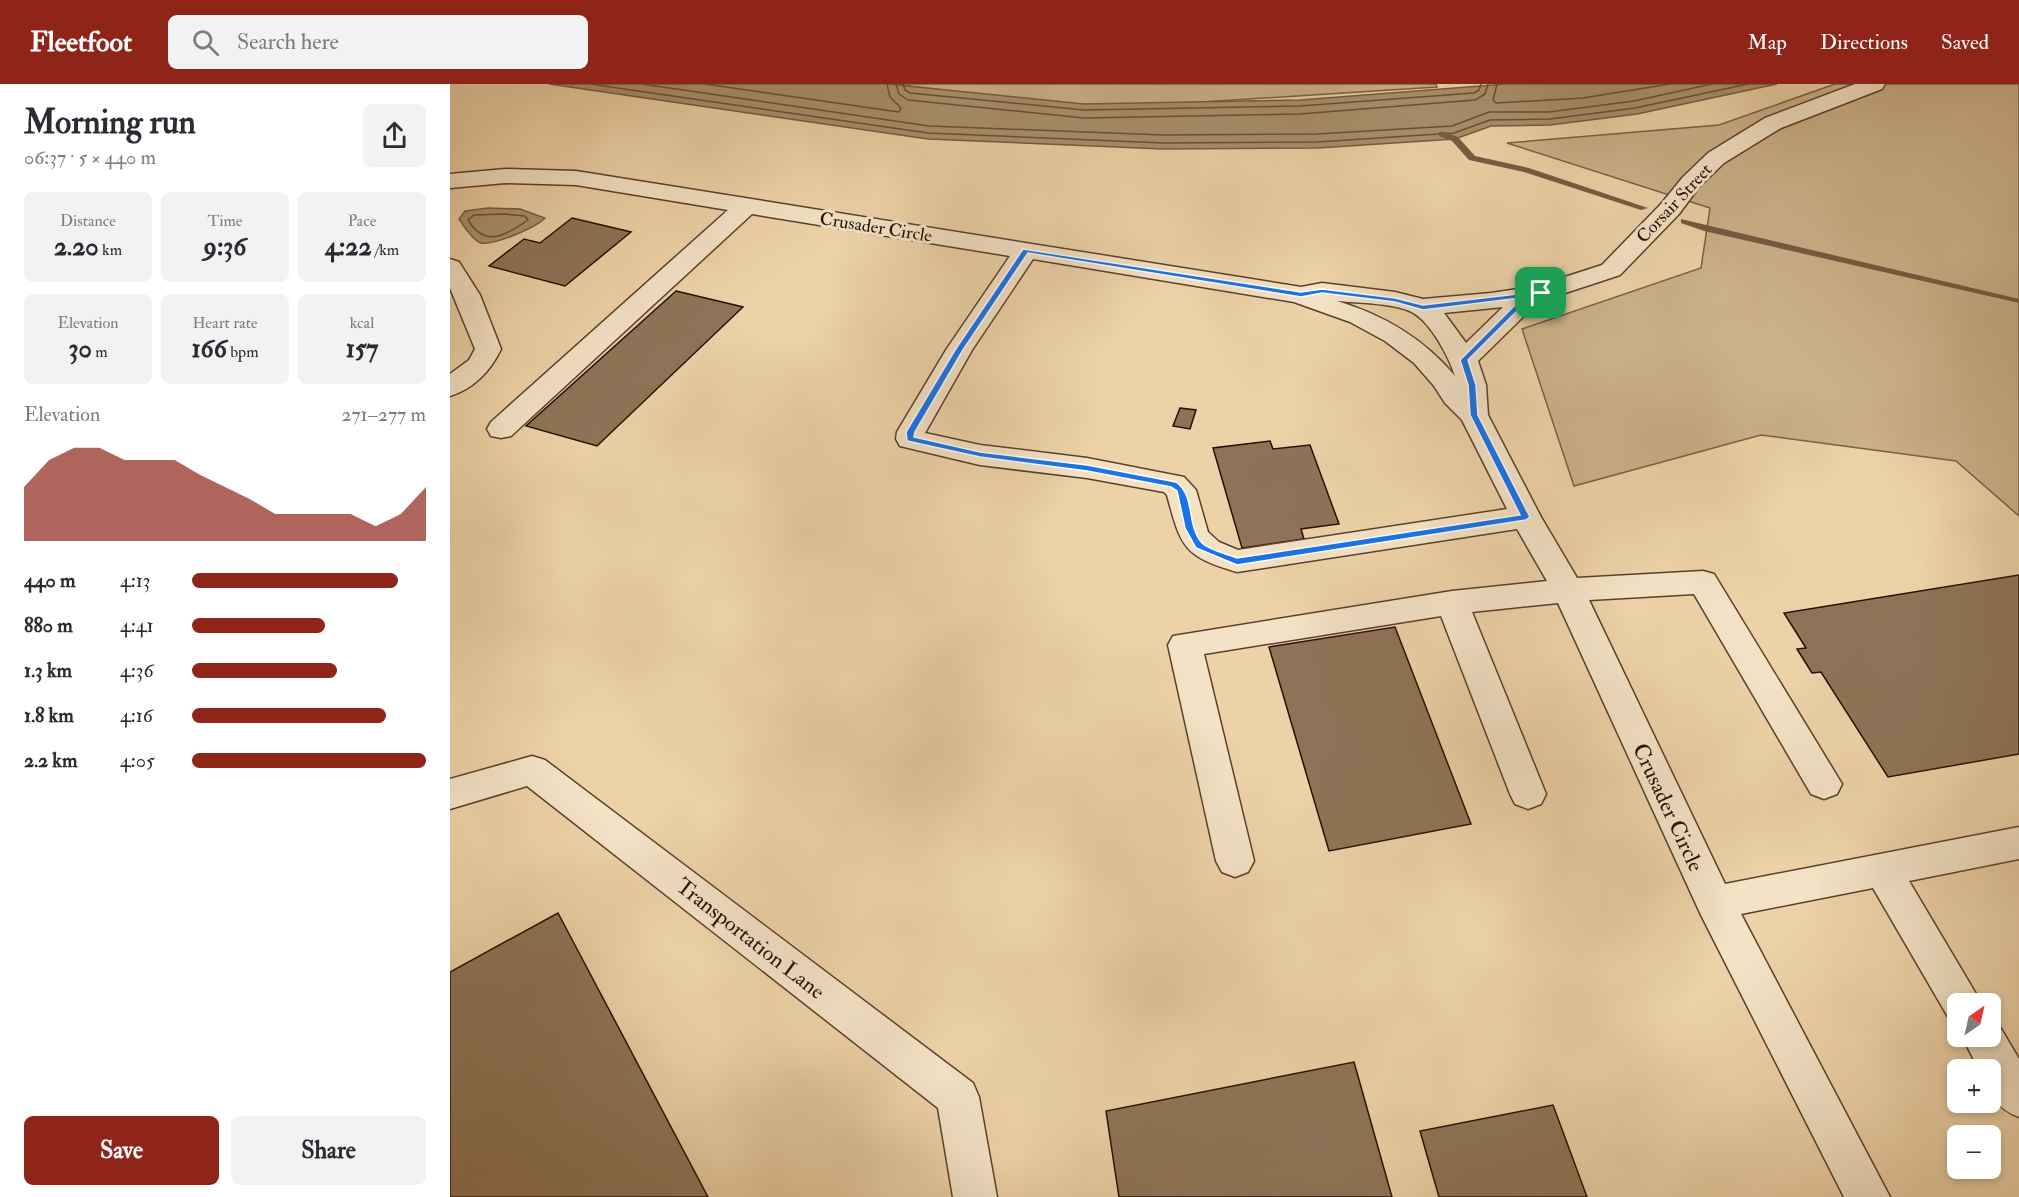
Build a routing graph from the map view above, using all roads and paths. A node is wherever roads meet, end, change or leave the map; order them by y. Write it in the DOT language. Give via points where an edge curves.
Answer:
graph roads {
  1 [pos="1874,84"];
  2 [pos="450,181"];
  3 [pos="746,206"];
  4 [pos="1026,251"];
  5 [pos="450,267"];
  6 [pos="1541,293"];
  7 [pos="1301,294"];
  8 [pos="1423,307"];
  9 [pos="1464,360"];
  10 [pos="450,387"];
  11 [pos="1474,415"];
  12 [pos="501,429"];
  13 [pos="1526,517"];
  14 [pos="1568,590"];
  15 [pos="1452,603"];
  16 [pos="1824,784"];
  17 [pos="450,794"];
  18 [pos="1528,794"];
  19 [pos="2019,843"];
  20 [pos="1235,861"];
  21 [pos="1882,870"];
  22 [pos="1715,903"];
  23 [pos="1955,993"];
  24 [pos="1989,1047"];
  25 [pos="2019,1097"];
  26 [pos="975,1197"];
  27 [pos="1868,1197"];
  1 -- 6 [label="street, Corsair Street" via="1802,110 1746,137 1691,182 1611,270"];
  2 -- 3 [label="street, Crusader Circle" via="505,176 576,178"];
  3 -- 4 [label="street, Crusader Circle"];
  3 -- 12 [label="street"];
  4 -- 7 [label="street, Crusader Circle"];
  4 -- 13 [label="street" via="959,350 910,432 910,439 980,455 1087,468 1173,484 1181,490 1189,528 1200,546 1237,561"];
  5 -- 10 [label="street" via="488,349 480,365"];
  6 -- 8 [label="street, Corsair Street"];
  6 -- 9 [label="street, Corsair Street" via="1516,308"];
  7 -- 8 [label="street, Crusader Circle" via="1322,291"];
  7 -- 11 [label="street, Crusader Circle" via="1394,334 1424,357 1455,398"];
  8 -- 9 [label="street, Crusader Circle"];
  9 -- 11 [label="street, Crusader Circle" via="1472,385"];
  11 -- 13 [label="street, Crusader Circle"];
  13 -- 14 [label="street, Crusader Circle"];
  14 -- 15 [label="street"];
  14 -- 16 [label="street" via="1703,582"];
  14 -- 22 [label="street, Crusader Circle"];
  15 -- 18 [label="street"];
  15 -- 20 [label="street" via="1185,645"];
  17 -- 26 [label="street, Transportation Lane" via="532,770 958,1097"];
  19 -- 21 [label="street"];
  21 -- 22 [label="street"];
  21 -- 23 [label="street"];
  22 -- 27 [label="street, Crusader Circle"];
  24 -- 25 [label="street"];
}
